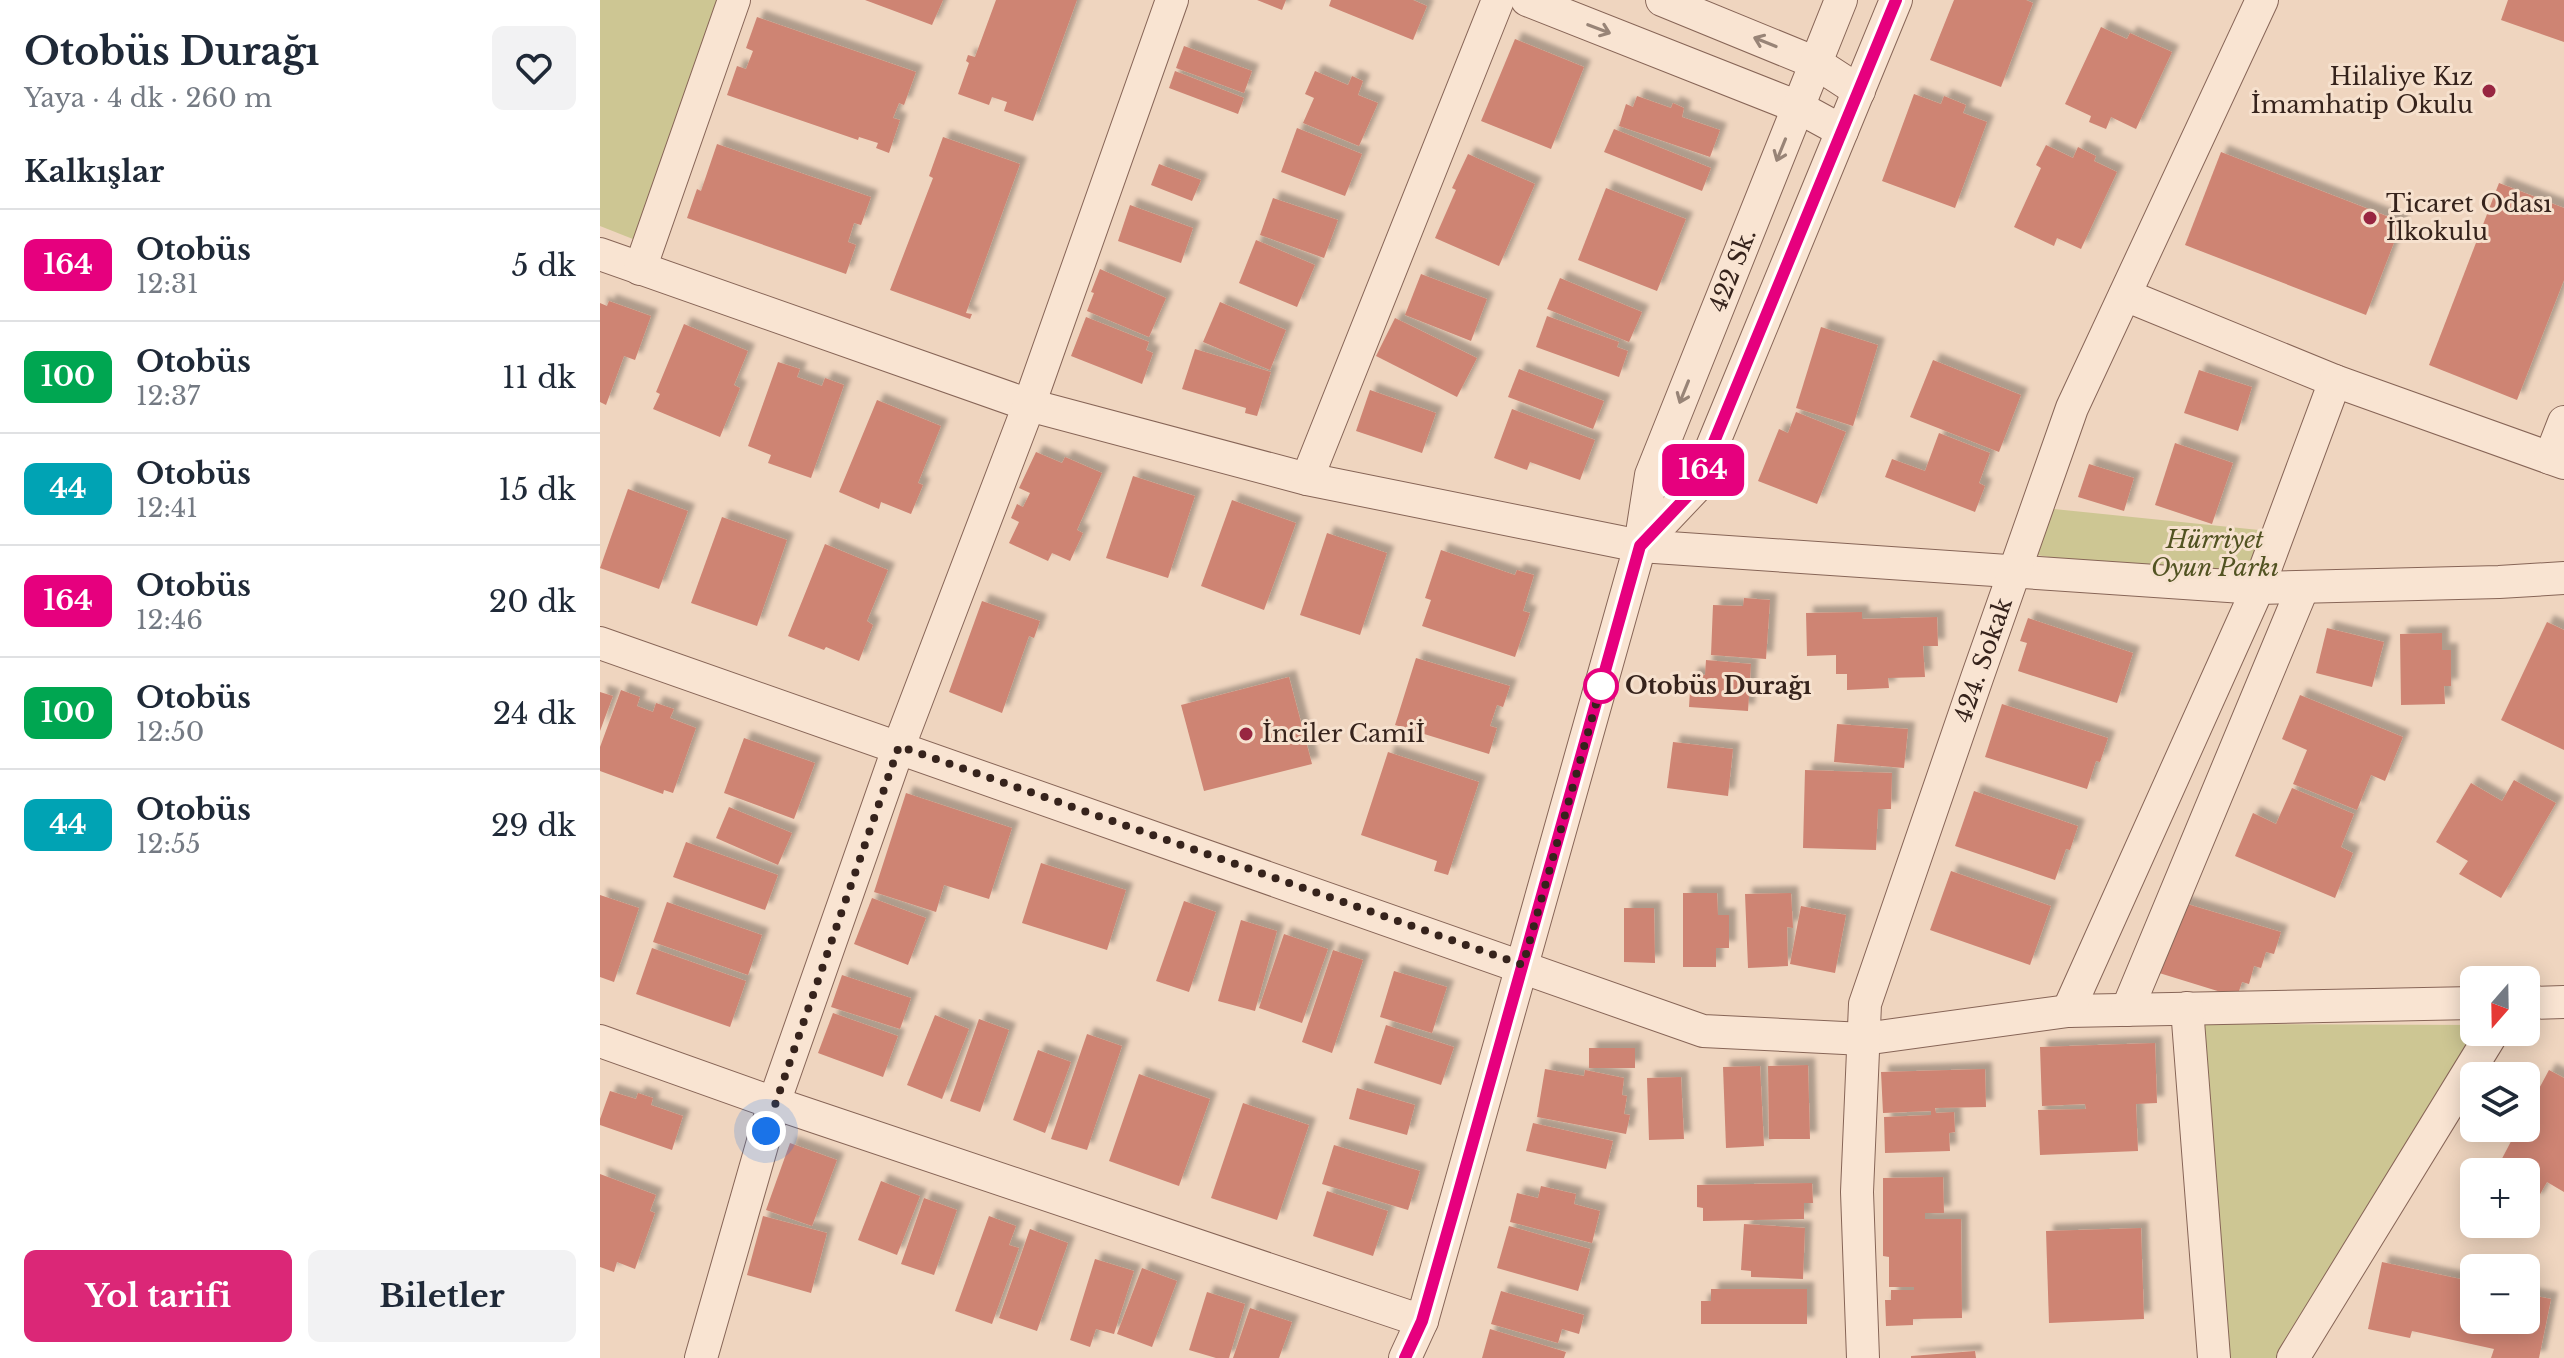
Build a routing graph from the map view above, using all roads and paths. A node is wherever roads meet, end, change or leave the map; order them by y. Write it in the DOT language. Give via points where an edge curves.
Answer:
graph roads {
  1 [pos="734,0"];
  2 [pos="1172,0"];
  3 [pos="1498,0"];
  4 [pos="1527,0"];
  5 [pos="1662,0"];
  6 [pos="1841,0"];
  7 [pos="1896,0"];
  8 [pos="2262,0"];
  9 [pos="1816,63"];
  10 [pos="1859,91"];
  11 [pos="1798,107"];
  12 [pos="1842,131"];
  13 [pos="600,254"];
  14 [pos="640,269"];
  15 [pos="2125,295"];
  16 [pos="2335,381"];
  17 [pos="1029,405"];
  18 [pos="2564,422"];
  19 [pos="2557,460"];
  20 [pos="1307,479"];
  21 [pos="1640,546"];
  22 [pos="2014,572"];
  23 [pos="2564,578"];
  24 [pos="2303,587"];
  25 [pos="2258,588"];
  26 [pos="600,643"];
  27 [pos="899,746"];
  28 [pos="1523,965"];
  29 [pos="2564,1002"];
  30 [pos="2460,1003"];
  31 [pos="2540,1003"];
  32 [pos="2187,1008"];
  33 [pos="2127,1010"];
  34 [pos="2068,1011"];
  35 [pos="1864,1039"];
  36 [pos="600,1041"];
  37 [pos="2484,1046"];
  38 [pos="774,1103"];
  39 [pos="1422,1321"];
  40 [pos="701,1358"];
  41 [pos="1405,1358"];
  42 [pos="1863,1358"];
  43 [pos="2214,1358"];
  44 [pos="2293,1358"];
  1 -- 14 [label="street"];
  2 -- 17 [label="street"];
  3 -- 20 [label="street"];
  4 -- 11 [label="street, one-way"];
  9 -- 5 [label="street, one-way"];
  6 -- 9 [label="street, 422 Sk."];
  7 -- 10 [label="street, 422 Sk."];
  8 -- 15 [label="street, 424. Sokak"];
  9 -- 10 [label="street"];
  9 -- 11 [label="street, 422 Sk."];
  10 -- 12 [label="street, 422 Sk."];
  11 -- 12 [label="street"];
  11 -- 21 [label="street, 422 Sk., one-way" via="1651,475"];
  12 -- 21 [label="street, 422 Sk." via="1695,488"];
  13 -- 14 [label="street"];
  14 -- 17 [label="street"];
  15 -- 16 [label="street"];
  15 -- 22 [label="street, 424. Sokak" via="2072,408"];
  16 -- 19 [label="street"];
  16 -- 25 [label="street"];
  17 -- 20 [label="street"];
  17 -- 27 [label="street"];
  18 -- 19 [label="street"];
  20 -- 21 [label="street"];
  21 -- 22 [label="street"];
  21 -- 28 [label="street, 422 Sk."];
  22 -- 25 [label="street"];
  22 -- 35 [label="street, 424. Sokak" via="1865,1004"];
  23 -- 24 [label="street"];
  24 -- 25 [label="street"];
  24 -- 33 [label="street"];
  25 -- 34 [label="street"];
  26 -- 27 [label="street"];
  27 -- 28 [label="street"];
  27 -- 38 [label="street"];
  28 -- 35 [label="street" via="1703,1031"];
  28 -- 39 [label="street, 422 Sk."];
  29 -- 31 [label="street"];
  30 -- 32 [label="street"];
  32 -- 33 [label="street"];
  32 -- 43 [label="street"];
  33 -- 34 [label="street"];
  34 -- 35 [label="street"];
  35 -- 42 [label="street, 424. Sokak" via="1857,1192"];
  36 -- 38 [label="street"];
  37 -- 44 [label="street"];
  38 -- 39 [label="street"];
  38 -- 40 [label="street"];
  39 -- 41 [label="street, 422 Sk."];
}
